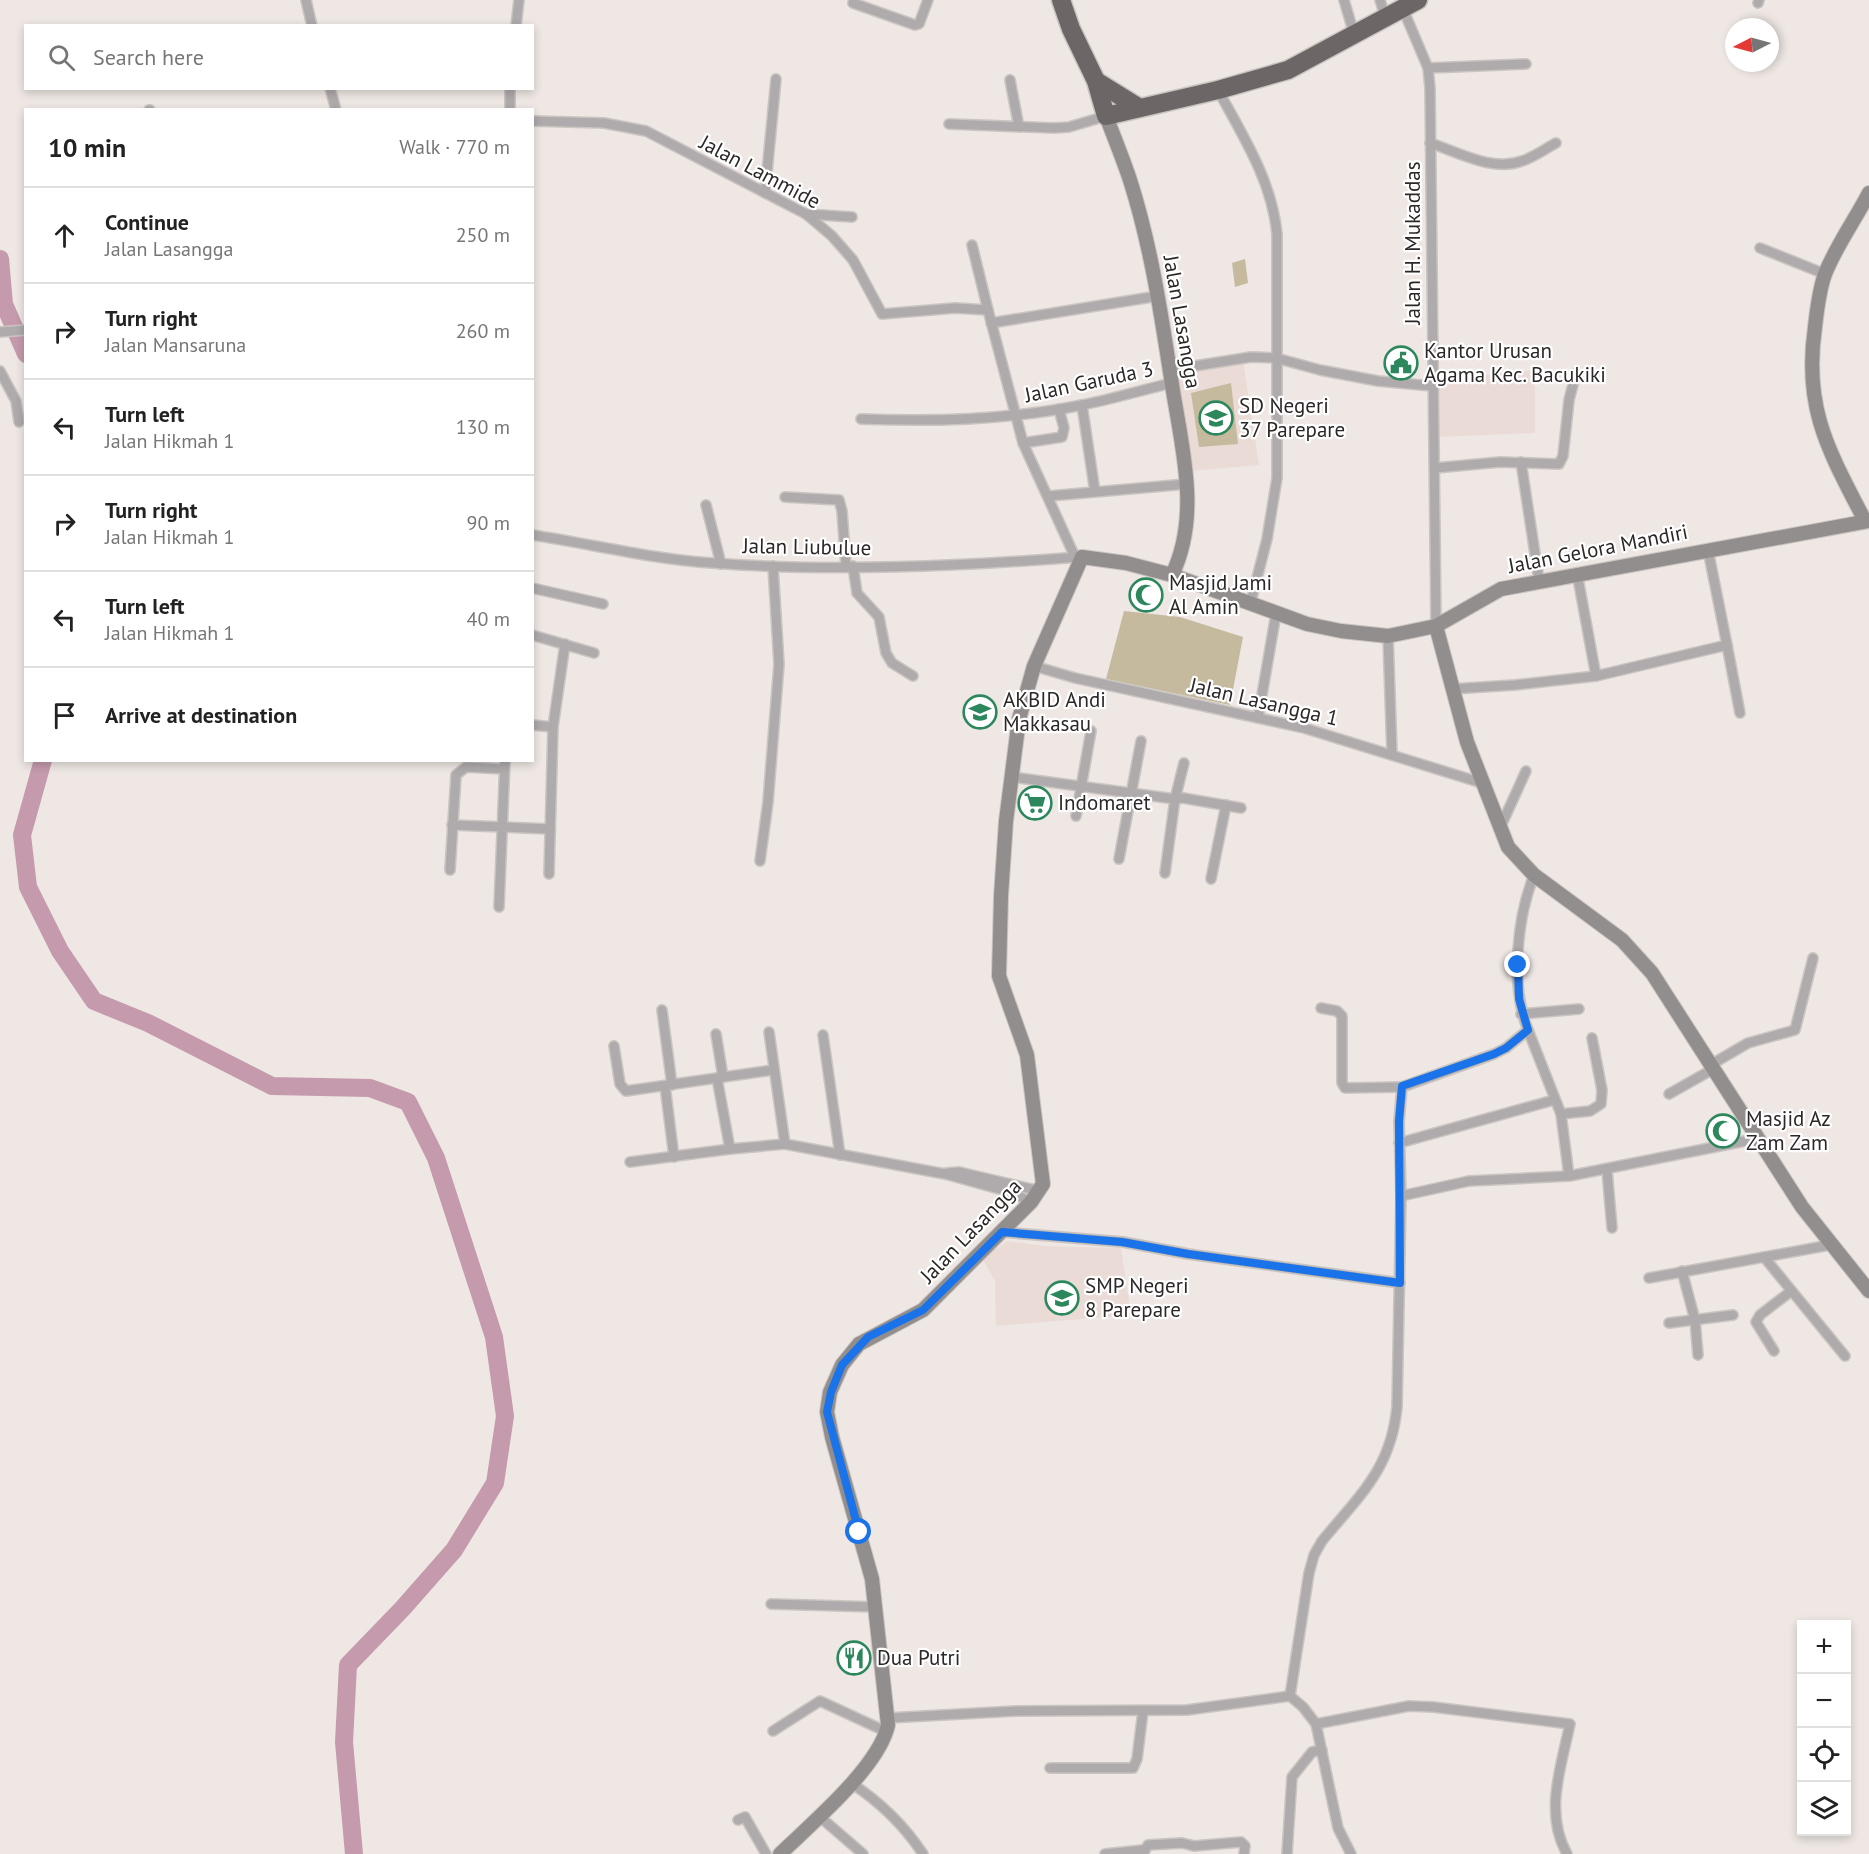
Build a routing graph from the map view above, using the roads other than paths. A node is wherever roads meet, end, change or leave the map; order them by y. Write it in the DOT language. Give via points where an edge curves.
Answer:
graph roads {
  1 [pos="306,0"];
  2 [pos="519,0"];
  3 [pos="928,0"];
  4 [pos="1061,0"];
  5 [pos="1344,0"];
  6 [pos="853,3"];
  7 [pos="1410,4"];
  8 [pos="1382,8"];
  9 [pos="312,24"];
  10 [pos="516,24"];
  11 [pos="1354,34"];
  12 [pos="1526,64"];
  13 [pos="1428,68"];
  14 [pos="776,79"];
  15 [pos="1010,80"];
  16 [pos="1096,81"];
  17 [pos="331,90"];
  18 [pos="510,90"];
  19 [pos="1218,90"];
  20 [pos="1138,107"];
  21 [pos="335,108"];
  22 [pos="510,108"];
  23 [pos="1106,116"];
  24 [pos="534,121"];
  25 [pos="949,124"];
  26 [pos="1019,127"];
  27 [pos="1430,143"];
  28 [pos="1556,143"];
  29 [pos="765,193"];
  30 [pos="1869,193"];
  31 [pos="806,214"];
  32 [pos="852,217"];
  33 [pos="972,245"];
  34 [pos="1760,248"];
  35 [pos="1825,274"];
  36 [pos="1158,296"];
  37 [pos="988,310"];
  38 [pos="992,323"];
  39 [pos="24,330"];
  40 [pos="0,332"];
  41 [pos="1276,358"];
  42 [pos="0,371"];
  43 [pos="1576,374"];
  44 [pos="1171,376"];
  45 [pos="1432,386"];
  46 [pos="1082,405"];
  47 [pos="1059,409"];
  48 [pos="1014,415"];
  49 [pos="861,419"];
  50 [pos="19,422"];
  51 [pos="1023,443"];
  52 [pos="1521,462"];
  53 [pos="1435,468"];
  54 [pos="1187,484"];
  55 [pos="1095,492"];
  56 [pos="1048,496"];
  57 [pos="785,497"];
  58 [pos="706,505"];
  59 [pos="1867,521"];
  60 [pos="534,535"];
  61 [pos="1708,550"];
  62 [pos="1079,557"];
  63 [pos="721,564"];
  64 [pos="773,566"];
  65 [pos="850,566"];
  66 [pos="1576,573"];
  67 [pos="1172,575"];
  68 [pos="1539,580"];
  69 [pos="534,588"];
  70 [pos="603,604"];
  71 [pos="1250,605"];
  72 [pos="1276,614"];
  73 [pos="1436,626"];
  74 [pos="534,636"];
  75 [pos="1388,636"];
  76 [pos="565,644"];
  77 [pos="1727,645"];
  78 [pos="594,653"];
  79 [pos="1034,666"];
  80 [pos="913,675"];
  81 [pos="1596,676"];
  82 [pos="1451,689"];
  83 [pos="1740,713"];
  84 [pos="1258,718"];
  85 [pos="534,725"];
  86 [pos="553,727"];
  87 [pos="1091,731"];
  88 [pos="1141,741"];
  89 [pos="1392,754"];
  90 [pos="1184,763"];
  91 [pos="505,765"];
  92 [pos="1526,771"];
  93 [pos="1012,777"];
  94 [pos="1482,783"];
  95 [pos="1082,786"];
  96 [pos="1132,793"];
  97 [pos="1175,799"];
  98 [pos="1226,805"];
  99 [pos="1241,808"];
  100 [pos="1076,816"];
  101 [pos="452,825"];
  102 [pos="502,826"];
  103 [pos="1500,828"];
  104 [pos="550,829"];
  105 [pos="1119,860"];
  106 [pos="760,861"];
  107 [pos="450,870"];
  108 [pos="1165,873"];
  109 [pos="549,874"];
  110 [pos="1534,875"];
  111 [pos="1211,879"];
  112 [pos="499,907"];
  113 [pos="1813,958"];
  114 [pos="1321,1008"];
  115 [pos="1579,1009"];
  116 [pos="662,1010"];
  117 [pos="1521,1014"];
  118 [pos="1528,1030"];
  119 [pos="769,1032"];
  120 [pos="716,1034"];
  121 [pos="823,1035"];
  122 [pos="1592,1038"];
  123 [pos="614,1046"];
  124 [pos="1713,1066"];
  125 [pos="773,1070"];
  126 [pos="720,1078"];
  127 [pos="668,1086"];
  128 [pos="1402,1086"];
  129 [pos="1669,1094"];
  130 [pos="1554,1100"];
  131 [pos="1561,1114"];
  132 [pos="1760,1138"];
  133 [pos="1399,1143"];
  134 [pos="784,1144"];
  135 [pos="730,1149"];
  136 [pos="840,1155"];
  137 [pos="674,1157"];
  138 [pos="630,1162"];
  139 [pos="1607,1170"];
  140 [pos="945,1174"];
  141 [pos="1569,1176"];
  142 [pos="1035,1196"];
  143 [pos="1401,1196"];
  144 [pos="1612,1228"];
  145 [pos="1002,1232"];
  146 [pos="1830,1245"];
  147 [pos="1764,1257"];
  148 [pos="1682,1271"];
  149 [pos="1648,1278"];
  150 [pos="1400,1283"];
  151 [pos="1869,1291"];
  152 [pos="1790,1292"];
  153 [pos="1733,1315"];
  154 [pos="1695,1320"];
  155 [pos="1669,1323"];
  156 [pos="1774,1351"];
  157 [pos="1698,1355"];
  158 [pos="1845,1356"];
  159 [pos="771,1604"];
  160 [pos="876,1607"];
  161 [pos="1290,1696"];
  162 [pos="1143,1711"];
  163 [pos="1316,1724"];
  164 [pos="888,1725"];
  165 [pos="773,1731"];
  166 [pos="1322,1750"];
  167 [pos="1050,1768"];
  168 [pos="851,1783"];
  169 [pos="819,1816"];
  170 [pos="738,1820"];
  171 [pos="1143,1852"];
  172 [pos="766,1854"];
  173 [pos="780,1854"];
  174 [pos="863,1854"];
  175 [pos="923,1854"];
  176 [pos="1105,1854"];
  177 [pos="1244,1854"];
  178 [pos="1287,1854"];
  179 [pos="1351,1854"];
  180 [pos="1567,1854"];
  1 -- 9 [label="street"];
  2 -- 10 [label="street"];
  3 -- 6 [label="street" via="919,24 915,25"];
  4 -- 16 [label="highway"];
  5 -- 11 [label="street"];
  7 -- 8 [label="highway"];
  7 -- 13 [label="street, Jalan H. Mukaddas"];
  8 -- 11 [label="highway"];
  11 -- 19 [label="highway" via="1288,70"];
  12 -- 13 [label="street"];
  13 -- 27 [label="street, Jalan H. Mukaddas"];
  14 -- 29 [label="street"];
  15 -- 26 [label="street"];
  16 -- 20 [label="highway"];
  16 -- 23 [label="highway"];
  17 -- 21 [label="street"];
  18 -- 22 [label="street"];
  19 -- 20 [label="highway"];
  19 -- 41 [label="street" via="1262,173 1275,212"];
  20 -- 23 [label="highway"];
  23 -- 26 [label="street" via="1069,127"];
  23 -- 36 [label="street, Jalan Lasangga" via="1130,179"];
  24 -- 29 [label="street, Jalan Lammide" via="604,123 646,131"];
  25 -- 26 [label="street"];
  27 -- 28 [label="street" via="1499,164 1522,162"];
  27 -- 45 [label="street, Jalan H. Mukaddas"];
  29 -- 31 [label="street, Jalan Lammide"];
  30 -- 35 [label="street"];
  31 -- 32 [label="street"];
  31 -- 37 [label="street, Jalan Lammide" via="853,260 882,314 955,308"];
  33 -- 37 [label="street"];
  34 -- 35 [label="street"];
  35 -- 59 [label="street" via="1810,368 1814,402 1820,429"];
  36 -- 38 [label="street"];
  36 -- 44 [label="street, Jalan Lasangga"];
  37 -- 38 [label="street"];
  38 -- 48 [label="street"];
  39 -- 40 [label="street"];
  41 -- 44 [label="street, Jalan Garuda 3" via="1231,359"];
  41 -- 45 [label="street, Jalan Garuda 3" via="1378,381"];
  41 -- 71 [label="street" via="1277,478 1268,538"];
  42 -- 50 [label="street" via="16,401"];
  43 -- 52 [label="street" via="1561,461 1556,466"];
  44 -- 46 [label="street, Jalan Garuda 3"];
  44 -- 54 [label="street, Jalan Lasangga"];
  45 -- 53 [label="street, Jalan H. Mukaddas"];
  46 -- 47 [label="street, Jalan Garuda 3"];
  46 -- 55 [label="street"];
  47 -- 48 [label="street, Jalan Garuda 3"];
  47 -- 51 [label="street" via="1062,437"];
  48 -- 49 [label="street, Jalan Garuda 3" via="939,420"];
  48 -- 51 [label="street"];
  51 -- 56 [label="street"];
  52 -- 53 [label="street"];
  52 -- 68 [label="street"];
  53 -- 73 [label="street, Jalan H. Mukaddas"];
  54 -- 55 [label="street"];
  54 -- 67 [label="street, Jalan Lasangga" via="1187,530"];
  55 -- 56 [label="street"];
  56 -- 62 [label="street"];
  57 -- 65 [label="street" via="839,500"];
  58 -- 63 [label="street"];
  59 -- 61 [label="street, Jalan Gelora Mandiri"];
  60 -- 63 [label="street, Jalan Liubulue"];
  61 -- 66 [label="street, Jalan Gelora Mandiri"];
  61 -- 77 [label="street"];
  62 -- 65 [label="street, Jalan Liubulue"];
  62 -- 67 [label="street, Jalan Gelora Mandiri" via="1126,563"];
  62 -- 79 [label="street, Jalan Lasangga"];
  63 -- 64 [label="street, Jalan Liubulue"];
  64 -- 65 [label="street, Jalan Liubulue"];
  64 -- 106 [label="street" via="779,664"];
  65 -- 80 [label="street" via="857,593 879,617 889,658"];
  66 -- 68 [label="street, Jalan Gelora Mandiri"];
  66 -- 81 [label="street"];
  67 -- 71 [label="street, Jalan Gelora Mandiri"];
  68 -- 73 [label="street, Jalan Gelora Mandiri" via="1482,597"];
  69 -- 70 [label="street"];
  71 -- 72 [label="street, Jalan Gelora Mandiri"];
  72 -- 75 [label="street, Jalan Gelora Mandiri" via="1341,631"];
  72 -- 84 [label="street"];
  73 -- 75 [label="street, Jalan Gelora Mandiri"];
  73 -- 82 [label="street"];
  74 -- 76 [label="street"];
  75 -- 89 [label="street"];
  76 -- 78 [label="street"];
  76 -- 86 [label="street"];
  77 -- 81 [label="street"];
  77 -- 83 [label="street"];
  79 -- 84 [label="street, Jalan Lasangga 1"];
  79 -- 93 [label="street, Jalan Lasangga" via="1019,719"];
  81 -- 82 [label="street"];
  82 -- 94 [label="street"];
  84 -- 89 [label="street, Jalan Lasangga 1"];
  85 -- 86 [label="street"];
  86 -- 104 [label="street"];
  87 -- 95 [label="street"];
  88 -- 96 [label="street"];
  89 -- 94 [label="street, Jalan Lasangga 1"];
  90 -- 97 [label="street"];
  91 -- 101 [label="street" via="466,766 457,774"];
  91 -- 102 [label="street"];
  92 -- 103 [label="street"];
  93 -- 95 [label="street"];
  93 -- 142 [label="street, Jalan Lasangga" via="999,969 1003,994 1028,1064 1043,1177"];
  94 -- 103 [label="street"];
  95 -- 96 [label="street"];
  95 -- 100 [label="street"];
  96 -- 97 [label="street"];
  96 -- 105 [label="street"];
  97 -- 98 [label="street"];
  97 -- 108 [label="street"];
  98 -- 99 [label="street"];
  98 -- 111 [label="street"];
  101 -- 102 [label="street"];
  101 -- 107 [label="street"];
  102 -- 104 [label="street"];
  102 -- 112 [label="street"];
  103 -- 110 [label="street" via="1508,846"];
  104 -- 109 [label="street"];
  110 -- 117 [label="street" via="1522,912 1518,981"];
  110 -- 124 [label="street" via="1636,953"];
  113 -- 124 [label="street" via="1795,1030 1748,1043"];
  114 -- 128 [label="street" via="1342,1016 1345,1088"];
  115 -- 117 [label="street"];
  116 -- 127 [label="street"];
  117 -- 118 [label="street"];
  118 -- 128 [label="street" via="1494,1054"];
  118 -- 130 [label="street"];
  119 -- 125 [label="street"];
  120 -- 126 [label="street"];
  121 -- 136 [label="street"];
  122 -- 131 [label="street" via="1601,1104 1590,1111"];
  123 -- 127 [label="street" via="622,1089 631,1092"];
  124 -- 129 [label="street"];
  124 -- 132 [label="street"];
  125 -- 126 [label="street"];
  125 -- 134 [label="street"];
  126 -- 127 [label="street"];
  126 -- 135 [label="street"];
  127 -- 137 [label="street"];
  128 -- 133 [label="street"];
  130 -- 131 [label="street"];
  130 -- 133 [label="street"];
  131 -- 141 [label="street"];
  132 -- 139 [label="street"];
  132 -- 146 [label="street"];
  133 -- 143 [label="street"];
  134 -- 135 [label="street"];
  134 -- 136 [label="street"];
  135 -- 137 [label="street"];
  136 -- 140 [label="street"];
  137 -- 138 [label="street"];
  139 -- 141 [label="street"];
  139 -- 144 [label="street"];
  140 -- 142 [label="street"];
  140 -- 142 [label="street" via="959,1172"];
  141 -- 143 [label="street" via="1470,1181"];
  142 -- 145 [label="street, Jalan Lasangga"];
  143 -- 150 [label="street"];
  145 -- 150 [label="street" via="1122,1242"];
  145 -- 160 [label="street, Jalan Lasangga" via="923,1310 859,1344 842,1365 831,1392 828,1419 867,1557"];
  146 -- 147 [label="street"];
  146 -- 151 [label="street"];
  147 -- 148 [label="street"];
  147 -- 152 [label="street"];
  148 -- 149 [label="street"];
  148 -- 154 [label="street"];
  150 -- 161 [label="street" via="1397,1407 1390,1447 1370,1483 1314,1555"];
  152 -- 156 [label="street" via="1756,1322"];
  152 -- 158 [label="street"];
  153 -- 154 [label="street"];
  154 -- 155 [label="street"];
  154 -- 157 [label="street"];
  159 -- 160 [label="street"];
  160 -- 164 [label="street, Jalan Lasangga"];
  161 -- 162 [label="street" via="1187,1710"];
  161 -- 163 [label="street"];
  162 -- 164 [label="street" via="1016,1712"];
  162 -- 167 [label="street" via="1137,1759 1132,1768"];
  163 -- 166 [label="street"];
  163 -- 180 [label="street" via="1408,1706 1570,1724 1555,1805 1555,1823"];
  164 -- 165 [label="street" via="820,1701"];
  164 -- 168 [label="street" via="870,1761"];
  166 -- 178 [label="street" via="1312,1752 1292,1777"];
  166 -- 179 [label="street" via="1338,1828"];
  168 -- 169 [label="street"];
  168 -- 175 [label="street" via="889,1813"];
  169 -- 173 [label="street"];
  169 -- 174 [label="street"];
  170 -- 172 [label="street" via="745,1817"];
  171 -- 176 [label="street"];
  171 -- 177 [label="street" via="1148,1845 1241,1842"];
}
